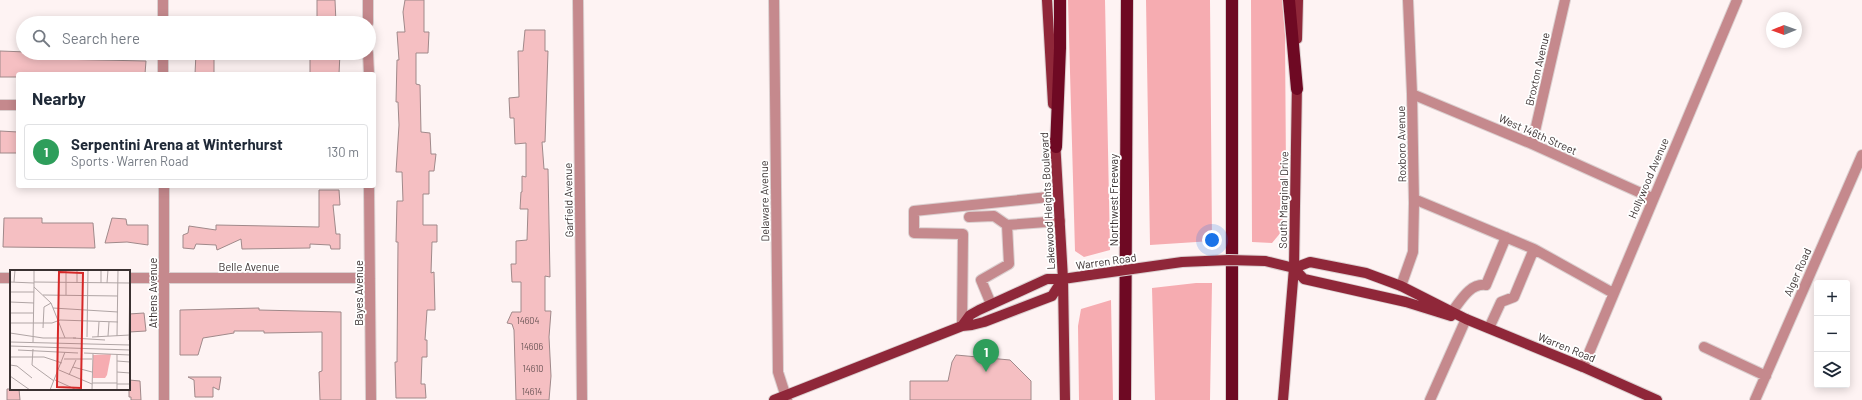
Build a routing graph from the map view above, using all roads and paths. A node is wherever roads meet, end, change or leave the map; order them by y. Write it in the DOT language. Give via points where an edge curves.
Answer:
graph roads {
  1 [pos="163,0"];
  2 [pos="368,0"];
  3 [pos="578,0"];
  4 [pos="774,0"];
  5 [pos="1047,0"];
  6 [pos="1060,0"];
  7 [pos="1127,0"];
  8 [pos="1232,0"];
  9 [pos="1289,0"];
  10 [pos="1298,0"];
  11 [pos="1408,0"];
  12 [pos="1565,0"];
  13 [pos="1737,0"];
  14 [pos="163,16"];
  15 [pos="368,16"];
  16 [pos="163,60"];
  17 [pos="368,60"];
  18 [pos="163,72"];
  19 [pos="369,72"];
  20 [pos="1297,89"];
  21 [pos="1412,94"];
  22 [pos="0,105"];
  23 [pos="16,105"];
  24 [pos="1532,144"];
  25 [pos="1056,147"];
  26 [pos="1862,154"];
  27 [pos="164,188"];
  28 [pos="369,188"];
  29 [pos="1058,196"];
  30 [pos="1414,198"];
  31 [pos="1652,198"];
  32 [pos="968,217"];
  33 [pos="1060,221"];
  34 [pos="1007,225"];
  35 [pos="1506,237"];
  36 [pos="1534,249"];
  37 [pos="1294,268"];
  38 [pos="130,278"];
  39 [pos="164,278"];
  40 [pos="370,278"];
  41 [pos="1063,279"];
  42 [pos="1401,286"];
  43 [pos="1613,293"];
  44 [pos="991,304"];
  45 [pos="1452,312"];
  46 [pos="1466,319"];
  47 [pos="962,326"];
  48 [pos="1489,328"];
  49 [pos="1704,347"];
  50 [pos="1583,367"];
  51 [pos="1766,376"];
  52 [pos="786,398"];
  53 [pos="164,400"];
  54 [pos="371,400"];
  55 [pos="582,400"];
  56 [pos="774,400"];
  57 [pos="1065,400"];
  58 [pos="1125,400"];
  59 [pos="1232,400"];
  60 [pos="1283,400"];
  61 [pos="1430,400"];
  62 [pos="1657,400"];
  63 [pos="1755,400"];
  1 -- 14 [label="street"];
  2 -- 15 [label="street"];
  3 -- 55 [label="street, Garfield Avenue"];
  4 -- 52 [label="street, Delaware Avenue" via="778,372"];
  5 -- 25 [label="main road, Lakewood Heights Boulevard"];
  6 -- 25 [label="highway"];
  7 -- 58 [label="highway, Northwest Freeway"];
  8 -- 59 [label="highway"];
  9 -- 20 [label="highway"];
  10 -- 20 [label="main road, South Marginal Drive"];
  11 -- 21 [label="street, Roxboro Avenue"];
  12 -- 24 [label="street, Broxton Avenue"];
  13 -- 31 [label="street, Hollywood Avenue"];
  16 -- 18 [label="street"];
  17 -- 19 [label="street"];
  20 -- 37 [label="main road, South Marginal Drive"];
  21 -- 24 [label="street, West 146th Street"];
  21 -- 30 [label="street, Roxboro Avenue"];
  22 -- 23 [label="street"];
  24 -- 31 [label="street, West 146th Street"];
  25 -- 29 [label="main road, Lakewood Heights Boulevard"];
  26 -- 51 [label="street, Alger Road"];
  27 -- 39 [label="street, Athens Avenue"];
  28 -- 40 [label="street, Bayes Avenue"];
  29 -- 33 [label="main road, Lakewood Heights Boulevard"];
  29 -- 47 [label="street" via="914,211 914,233 963,234"];
  30 -- 35 [label="street"];
  30 -- 42 [label="street, Roxboro Avenue" via="1413,252"];
  31 -- 43 [label="street, Hollywood Avenue"];
  32 -- 34 [label="street" via="994,216"];
  33 -- 34 [label="street"];
  33 -- 41 [label="main road, Lakewood Heights Boulevard"];
  34 -- 44 [label="street" via="1010,264 982,280"];
  35 -- 36 [label="street"];
  35 -- 45 [label="street" via="1486,285 1479,284 1472,288"];
  36 -- 43 [label="street"];
  36 -- 48 [label="street" via="1514,297 1501,302"];
  37 -- 41 [label="main road, Warren Road, bridge" via="1265,260 1182,262"];
  37 -- 42 [label="main road, Warren Road" via="1310,262 1366,273"];
  37 -- 46 [label="main road, Warren Road" via="1304,279 1406,302 1441,314"];
  37 -- 60 [label="main road, South Marginal Drive"];
  38 -- 39 [label="street, Belle Avenue"];
  39 -- 40 [label="street, Belle Avenue"];
  39 -- 53 [label="street, Athens Avenue"];
  40 -- 54 [label="street, Bayes Avenue"];
  41 -- 44 [label="main road, Warren Road" via="1047,279"];
  41 -- 47 [label="main road, Warren Road" via="1052,296 984,322"];
  41 -- 57 [label="main road, Lakewood Heights Boulevard"];
  42 -- 45 [label="main road, Warren Road"];
  43 -- 50 [label="street, Hollywood Avenue"];
  44 -- 47 [label="main road, Warren Road" via="970,315"];
  45 -- 46 [label="main road, Warren Road"];
  46 -- 48 [label="main road, Warren Road"];
  46 -- 61 [label="street"];
  47 -- 52 [label="main road, Warren Road"];
  48 -- 50 [label="main road, Warren Road"];
  49 -- 51 [label="street"];
  50 -- 62 [label="main road, Warren Road"];
  51 -- 63 [label="street, Alger Road"];
  52 -- 56 [label="main road, Warren Road"];
}
